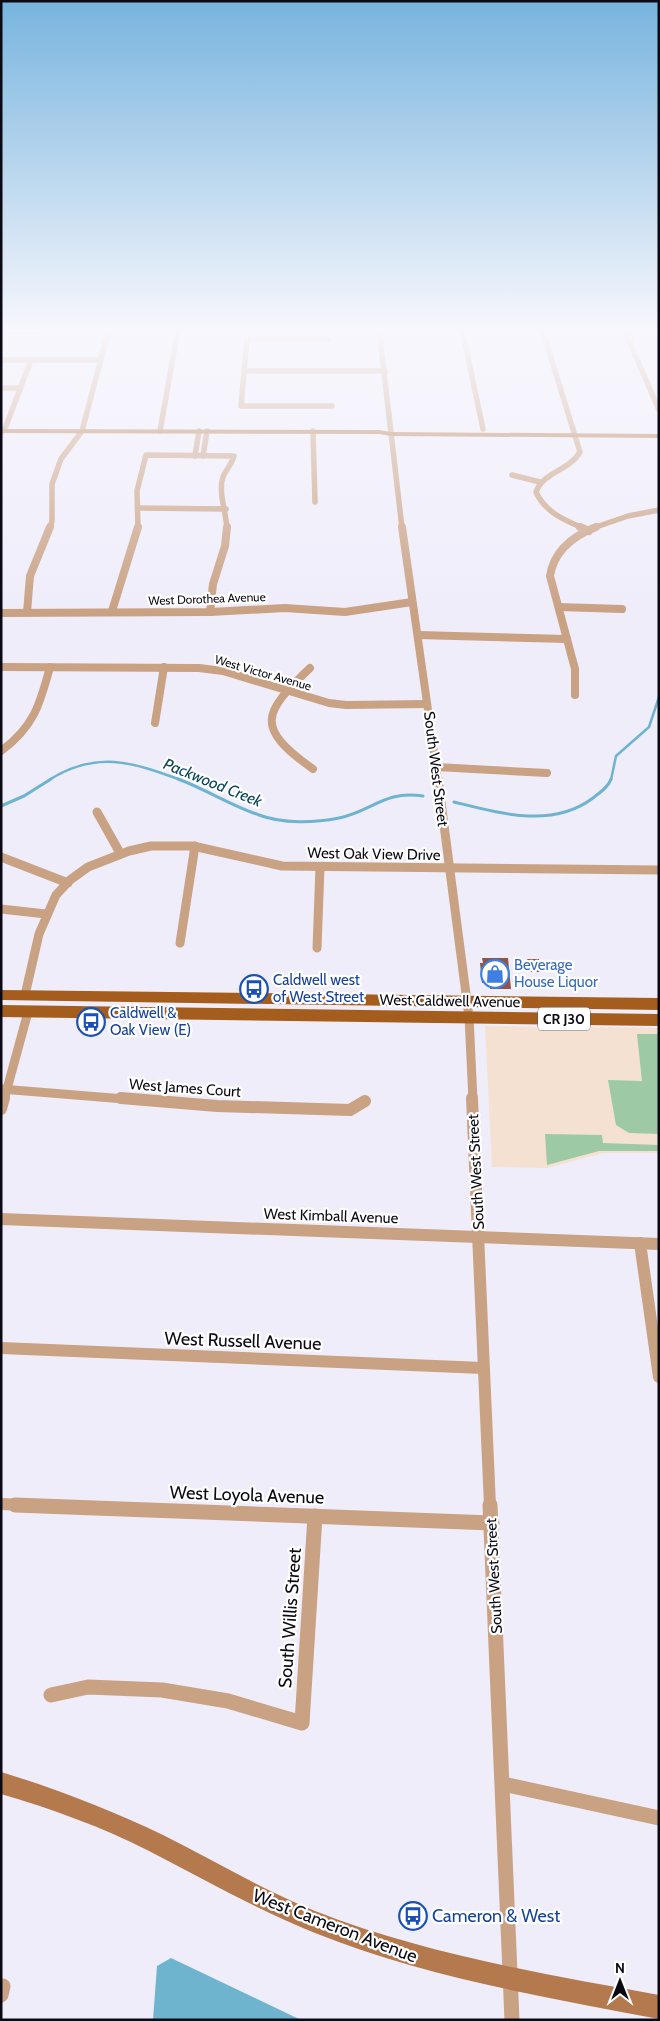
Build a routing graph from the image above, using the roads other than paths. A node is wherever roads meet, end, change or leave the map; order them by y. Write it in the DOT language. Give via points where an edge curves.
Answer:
graph roads {
  1 [pos="84,423"];
  2 [pos="161,423"];
  3 [pos="389,423"];
  4 [pos="482,423"];
  5 [pos="573,423"];
  6 [pos="483,429"];
  7 [pos="659,430"];
  8 [pos="82,431"];
  9 [pos="160,431"];
  10 [pos="203,431"];
  11 [pos="2,432"];
  12 [pos="313,432"];
  13 [pos="390,432"];
  14 [pos="576,433"];
  15 [pos="659,436"];
  16 [pos="195,456"];
  17 [pos="203,456"];
  18 [pos="512,475"];
  19 [pos="540,482"];
  20 [pos="315,502"];
  21 [pos="139,508"];
  22 [pos="226,509"];
  23 [pos="659,510"];
  24 [pos="589,531"];
  25 [pos="412,602"];
  26 [pos="559,607"];
  27 [pos="622,609"];
  28 [pos="27,612"];
  29 [pos="112,612"];
  30 [pos="210,612"];
  31 [pos="1,613"];
  32 [pos="418,635"];
  33 [pos="568,639"];
  34 [pos="1,667"];
  35 [pos="164,667"];
  36 [pos="50,668"];
  37 [pos="310,668"];
  38 [pos="286,691"];
  39 [pos="575,695"];
  40 [pos="427,704"];
  41 [pos="155,723"];
  42 [pos="1,751"];
  43 [pos="436,768"];
  44 [pos="313,769"];
  45 [pos="548,773"];
  46 [pos="97,812"];
  47 [pos="195,846"];
  48 [pos="120,853"];
  49 [pos="1,857"];
  50 [pos="320,867"];
  51 [pos="449,868"];
  52 [pos="659,870"];
  53 [pos="68,884"];
  54 [pos="1,909"];
  55 [pos="46,914"];
  56 [pos="180,943"];
  57 [pos="317,948"];
  58 [pos="1,995"];
  59 [pos="25,995"];
  60 [pos="152,997"];
  61 [pos="468,1002"];
  62 [pos="659,1004"];
  63 [pos="1,1011"];
  64 [pos="28,1012"];
  65 [pos="469,1017"];
  66 [pos="659,1020"];
  67 [pos="4,1090"];
  68 [pos="365,1101"];
  69 [pos="1,1109"];
  70 [pos="1,1219"];
  71 [pos="479,1236"];
  72 [pos="640,1243"];
  73 [pos="659,1244"];
  74 [pos="1,1348"];
  75 [pos="483,1368"];
  76 [pos="659,1377"];
  77 [pos="1,1504"];
  78 [pos="315,1516"];
  79 [pos="492,1523"];
  80 [pos="51,1695"];
  81 [pos="1,1783"];
  82 [pos="503,1784"];
  83 [pos="659,1818"];
  84 [pos="512,1979"];
  85 [pos="659,2007"];
  86 [pos="512,2020"];
  1 -- 8 [label="street"];
  2 -- 9 [label="street"];
  3 -- 13 [label="street, South West Street"];
  4 -- 6 [label="street"];
  5 -- 14 [label="street"];
  6 -- 13 [label="street"];
  6 -- 14 [label="street"];
  7 -- 14 [label="street"];
  8 -- 9 [label="street"];
  8 -- 11 [label="street"];
  8 -- 28 [label="street" via="61,459 54,475 52,521 30,576"];
  9 -- 10 [label="street"];
  10 -- 12 [label="street"];
  10 -- 16 [label="street"];
  10 -- 17 [label="street"];
  12 -- 13 [label="street"];
  12 -- 20 [label="street"];
  13 -- 14 [label="street"];
  13 -- 25 [label="street, South West Street"];
  14 -- 15 [label="street"];
  14 -- 19 [label="street" via="580,452 574,463"];
  16 -- 17 [label="street"];
  16 -- 21 [label="street" via="146,455 137,491"];
  17 -- 22 [label="street" via="234,456 223,477"];
  18 -- 19 [label="street"];
  19 -- 24 [label="street" via="536,492 542,505"];
  21 -- 22 [label="street"];
  21 -- 29 [label="street" via="133,549 118,586"];
  22 -- 30 [label="street" via="225,546 213,584"];
  23 -- 24 [label="street" via="618,519"];
  24 -- 26 [label="street" via="565,543 551,562 550,576"];
  25 -- 30 [label="street, West Dorothea Avenue" via="345,612 285,608"];
  25 -- 32 [label="street, South West Street"];
  26 -- 27 [label="street"];
  26 -- 33 [label="street"];
  28 -- 29 [label="street, West Dorothea Avenue"];
  28 -- 31 [label="street, West Dorothea Avenue"];
  29 -- 30 [label="street, West Dorothea Avenue"];
  32 -- 33 [label="street"];
  32 -- 40 [label="street, South West Street"];
  33 -- 39 [label="street" via="575,669"];
  34 -- 36 [label="street, West Victor Avenue"];
  35 -- 36 [label="street, West Victor Avenue"];
  35 -- 38 [label="street, West Victor Avenue" via="223,671"];
  35 -- 41 [label="street"];
  36 -- 42 [label="street" via="37,716 22,736"];
  37 -- 38 [label="street"];
  38 -- 40 [label="street, West Victor Avenue" via="346,705"];
  38 -- 44 [label="street" via="272,712 274,730 281,744"];
  40 -- 43 [label="street, South West Street"];
  43 -- 45 [label="street"];
  43 -- 51 [label="street, South West Street"];
  46 -- 48 [label="street"];
  47 -- 48 [label="street, West Oak View Drive" via="159,845"];
  47 -- 50 [label="street, West Oak View Drive" via="282,866"];
  47 -- 56 [label="street"];
  48 -- 53 [label="street, West Oak View Drive" via="94,864"];
  49 -- 53 [label="street"];
  50 -- 51 [label="street, West Oak View Drive"];
  50 -- 57 [label="street"];
  51 -- 52 [label="street, West Oak View Drive"];
  51 -- 61 [label="street, South West Street"];
  53 -- 55 [label="street, West Oak View Drive"];
  54 -- 55 [label="street"];
  55 -- 59 [label="street, West Oak View Drive"];
  58 -- 59 [label="main road, West Caldwell Avenue / CR J30"];
  59 -- 60 [label="main road, West Caldwell Avenue / CR J30"];
  60 -- 61 [label="main road, West Caldwell Avenue / CR J30"];
  60 -- 64 [label="main road" via="120,1004 40,1004"];
  61 -- 62 [label="main road, West Caldwell Avenue / CR J30"];
  61 -- 65 [label="street, South West Street"];
  63 -- 64 [label="main road, West Caldwell Avenue / CR J30"];
  64 -- 65 [label="main road, West Caldwell Avenue / CR J30"];
  64 -- 67 [label="street"];
  65 -- 66 [label="main road, West Caldwell Avenue / CR J30"];
  65 -- 71 [label="street, South West Street"];
  67 -- 68 [label="street, West James Court" via="217,1106 350,1110"];
  67 -- 69 [label="street"];
  70 -- 71 [label="street, West Kimball Avenue"];
  71 -- 72 [label="street, West Kimball Avenue"];
  71 -- 75 [label="street, South West Street"];
  72 -- 73 [label="street, West Kimball Avenue"];
  72 -- 76 [label="street"];
  74 -- 75 [label="street, West Russell Avenue"];
  75 -- 79 [label="street, South West Street"];
  77 -- 78 [label="street, West Loyola Avenue"];
  78 -- 79 [label="street, West Loyola Avenue"];
  78 -- 80 [label="street, South Willis Street" via="302,1723 228,1701 162,1690 88,1687"];
  79 -- 82 [label="street, South West Street"];
  81 -- 84 [label="street, West Cameron Avenue" via="118,1825 244,1892 329,1928 424,1960"];
  82 -- 83 [label="street"];
  82 -- 84 [label="street, South West Street"];
  84 -- 85 [label="street, West Cameron Avenue"];
  84 -- 86 [label="street, South West Street"];
}
